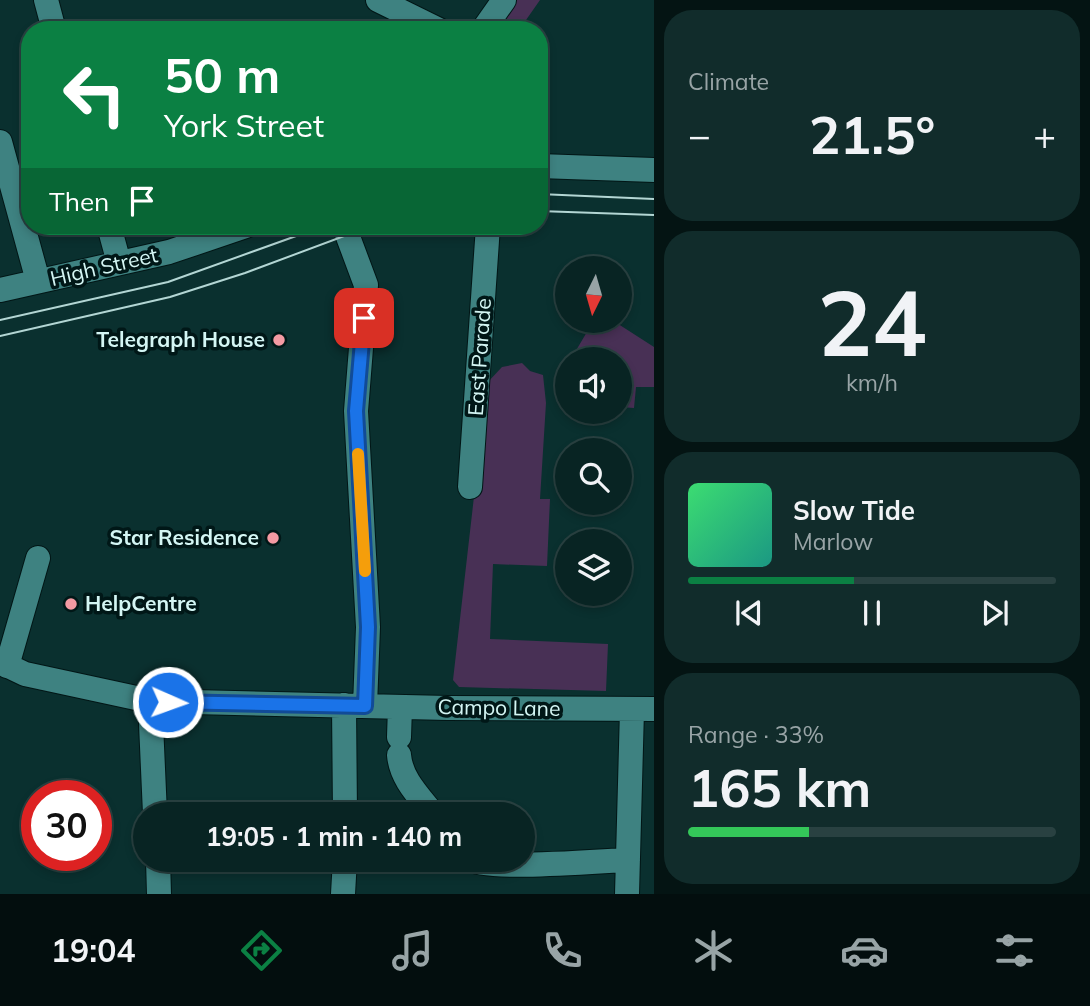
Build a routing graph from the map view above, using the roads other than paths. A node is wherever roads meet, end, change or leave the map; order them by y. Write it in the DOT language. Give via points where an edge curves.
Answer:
graph roads {
  1 [pos="46,0"];
  2 [pos="377,0"];
  3 [pos="52,21"];
  4 [pos="420,21"];
  5 [pos="0,142"];
  6 [pos="548,166"];
  7 [pos="654,170"];
  8 [pos="21,219"];
  9 [pos="25,235"];
  10 [pos="111,235"];
  11 [pos="219,235"];
  12 [pos="347,235"];
  13 [pos="487,235"];
  14 [pos="119,263"];
  15 [pos="38,281"];
  16 [pos="0,290"];
  17 [pos="470,488"];
  18 [pos="38,558"];
  19 [pos="11,667"];
  20 [pos="150,701"];
  21 [pos="355,706"];
  22 [pos="400,706"];
  23 [pos="643,710"];
  24 [pos="154,802"];
  25 [pos="346,802"];
  26 [pos="424,802"];
  27 [pos="628,860"];
  28 [pos="535,864"];
  29 [pos="158,872"];
  30 [pos="344,872"];
  31 [pos="159,894"];
  32 [pos="342,894"];
  33 [pos="627,894"];
  1 -- 3 [label="street"];
  2 -- 4 [label="street"];
  5 -- 8 [label="street"];
  6 -- 7 [label="street"];
  9 -- 15 [label="street"];
  10 -- 14 [label="street"];
  11 -- 14 [label="street, High Street"];
  12 -- 21 [label="street" via="366,285 356,411 368,627"];
  13 -- 17 [label="street, East Parade"];
  14 -- 15 [label="street, High Street"];
  15 -- 16 [label="street, High Street"];
  18 -- 19 [label="street"];
  19 -- 20 [label="street, Campo Lane"];
  20 -- 21 [label="street, Campo Lane"];
  20 -- 24 [label="street"];
  21 -- 22 [label="street, Campo Lane"];
  21 -- 25 [label="street"];
  22 -- 23 [label="street, Campo Lane"];
  22 -- 26 [label="street" via="401,768"];
  23 -- 27 [label="street"];
  27 -- 28 [label="street"];
  27 -- 33 [label="street"];
  29 -- 31 [label="street"];
  30 -- 32 [label="street"];
}
